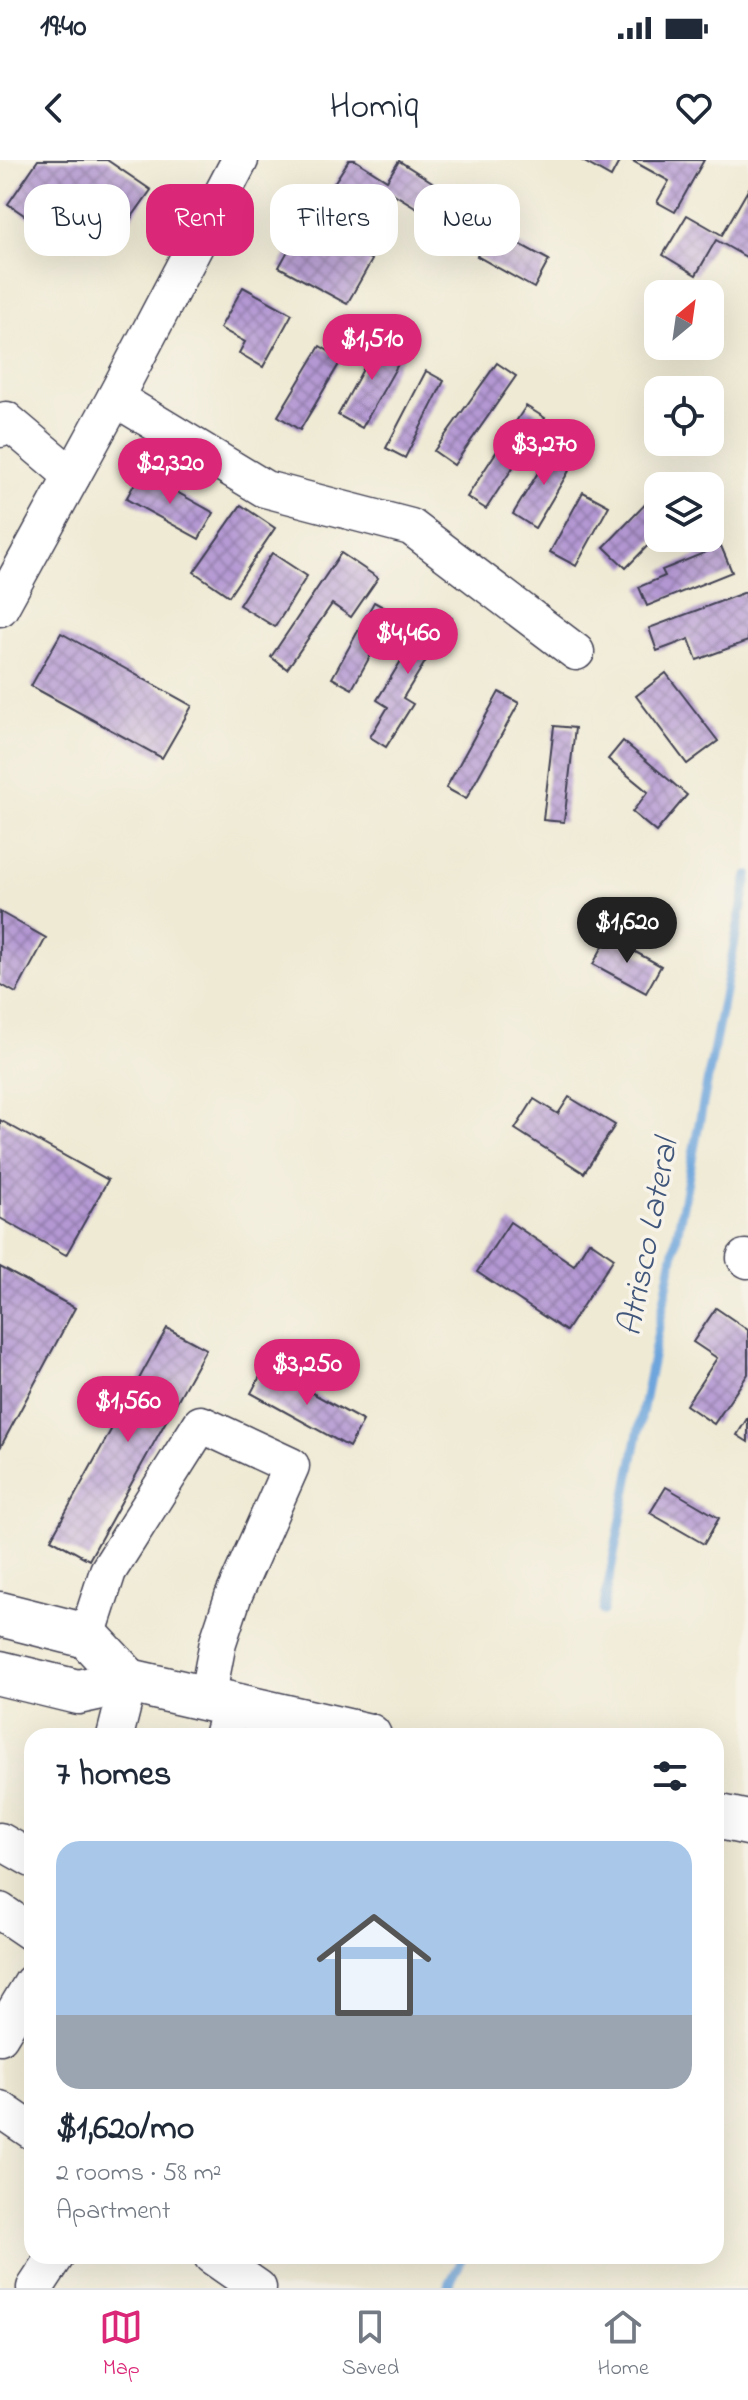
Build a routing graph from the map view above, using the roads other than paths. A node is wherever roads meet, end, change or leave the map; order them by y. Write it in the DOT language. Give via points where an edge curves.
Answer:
graph roads {
  1 [pos="240,160"];
  2 [pos="115,398"];
  3 [pos="2,422"];
  4 [pos="72,476"];
  5 [pos="0,608"];
  6 [pos="576,652"];
  7 [pos="0,1614"];
  8 [pos="87,1636"];
  9 [pos="0,1673"];
  10 [pos="129,1681"];
  11 [pos="220,1713"];
  12 [pos="117,1728"];
  13 [pos="317,1728"];
  14 [pos="724,1818"];
  15 [pos="748,1823"];
  16 [pos="0,1841"];
  17 [pos="24,1854"];
  18 [pos="0,1911"];
  19 [pos="24,1928"];
  20 [pos="24,1996"];
  21 [pos="0,2036"];
  22 [pos="0,2109"];
  23 [pos="24,2126"];
  24 [pos="51,2264"];
  25 [pos="224,2264"];
  26 [pos="35,2288"];
  27 [pos="258,2288"];
  1 -- 2 [label="street"];
  2 -- 4 [label="street"];
  2 -- 6 [label="street" via="265,489 411,527"];
  3 -- 4 [label="street"];
  4 -- 5 [label="street"];
  7 -- 8 [label="main road"];
  8 -- 10 [label="main road"];
  8 -- 11 [label="street" via="108,1571 201,1424 291,1466 218,1642"];
  9 -- 10 [label="main road" via="78,1692"];
  10 -- 11 [label="main road"];
  10 -- 12 [label="street"];
  11 -- 13 [label="main road"];
  14 -- 15 [label="main road"];
  16 -- 17 [label="street"];
  18 -- 19 [label="street"];
  20 -- 21 [label="street"];
  22 -- 23 [label="street"];
  24 -- 26 [label="street"];
  25 -- 27 [label="street"];
}
